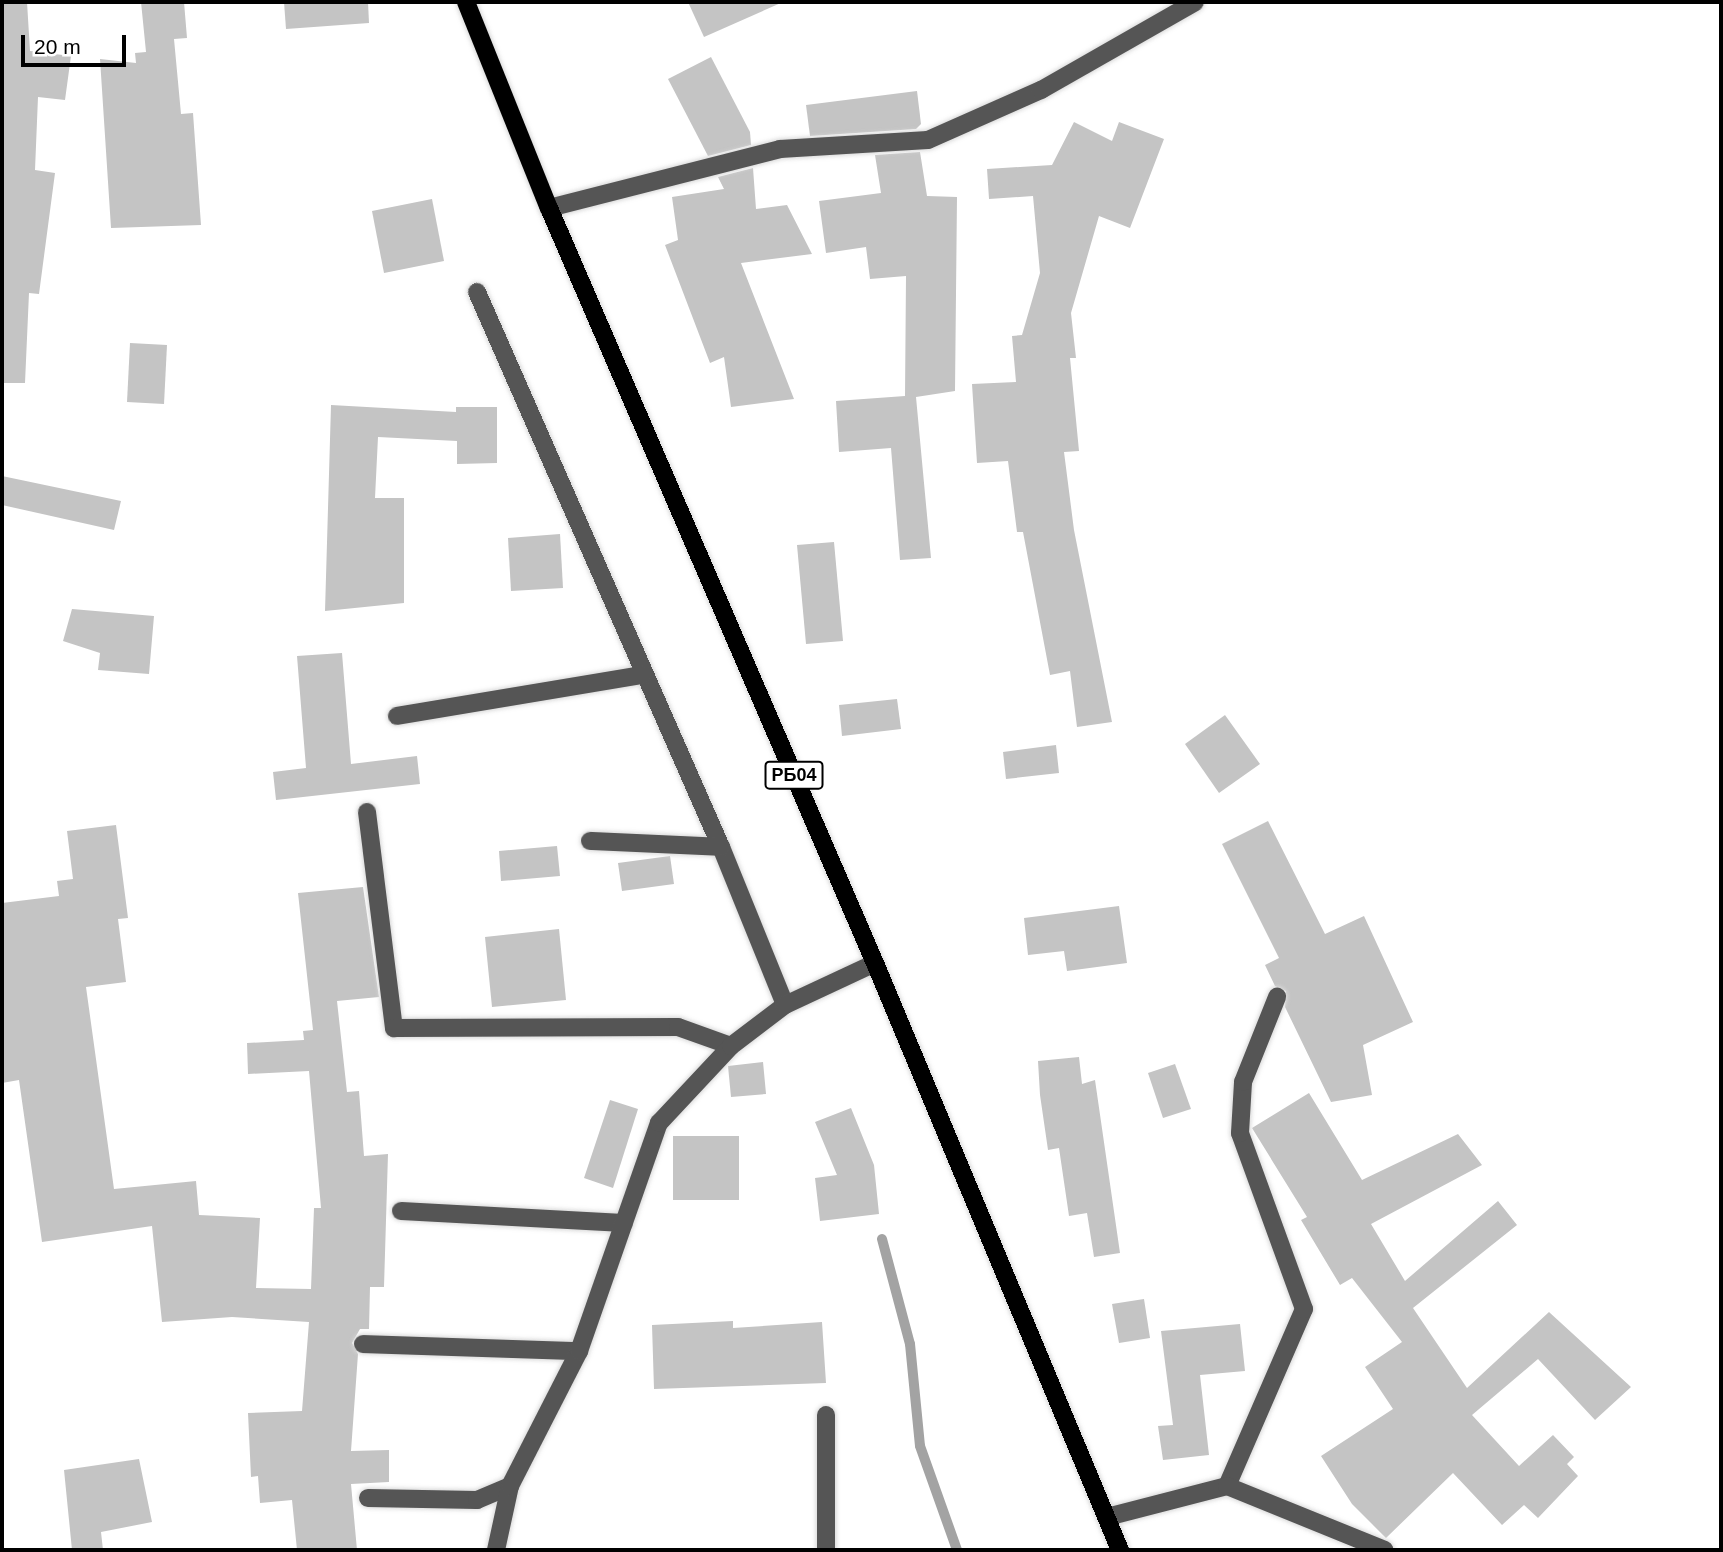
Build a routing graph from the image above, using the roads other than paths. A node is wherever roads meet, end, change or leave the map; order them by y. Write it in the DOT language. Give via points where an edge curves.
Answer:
graph roads {
  1 [pos="466,2"];
  2 [pos="1195,2"];
  3 [pos="549,208"];
  4 [pos="477,292"];
  5 [pos="643,675"];
  6 [pos="397,716"];
  7 [pos="367,812"];
  8 [pos="590,841"];
  9 [pos="721,847"];
  10 [pos="875,962"];
  11 [pos="1277,997"];
  12 [pos="785,1005"];
  13 [pos="731,1046"];
  14 [pos="401,1210"];
  15 [pos="624,1223"];
  16 [pos="363,1344"];
  17 [pos="579,1351"];
  18 [pos="826,1415"];
  19 [pos="510,1486"];
  20 [pos="1227,1486"];
  21 [pos="368,1498"];
  22 [pos="1107,1517"];
  23 [pos="496,1550"];
  24 [pos="826,1550"];
  25 [pos="1120,1550"];
  26 [pos="1385,1550"];
  1 -- 3 [label="main road, РБ04"];
  2 -- 3 [label="street" via="1041,90 928,140 780,149"];
  3 -- 10 [label="main road, РБ04"];
  4 -- 5 [label="street"];
  5 -- 6 [label="street"];
  5 -- 9 [label="street"];
  7 -- 13 [label="street" via="394,1028 678,1027"];
  8 -- 9 [label="street"];
  9 -- 12 [label="street"];
  10 -- 12 [label="street"];
  10 -- 22 [label="main road, РБ04"];
  11 -- 20 [label="street" via="1243,1082 1240,1133 1304,1309"];
  12 -- 13 [label="street"];
  13 -- 15 [label="street" via="659,1123"];
  14 -- 15 [label="street"];
  15 -- 17 [label="street"];
  16 -- 17 [label="street"];
  17 -- 19 [label="street"];
  18 -- 24 [label="street"];
  19 -- 21 [label="street" via="477,1500"];
  19 -- 23 [label="street"];
  20 -- 22 [label="street"];
  20 -- 26 [label="street"];
  22 -- 25 [label="main road, РБ04"];
}
